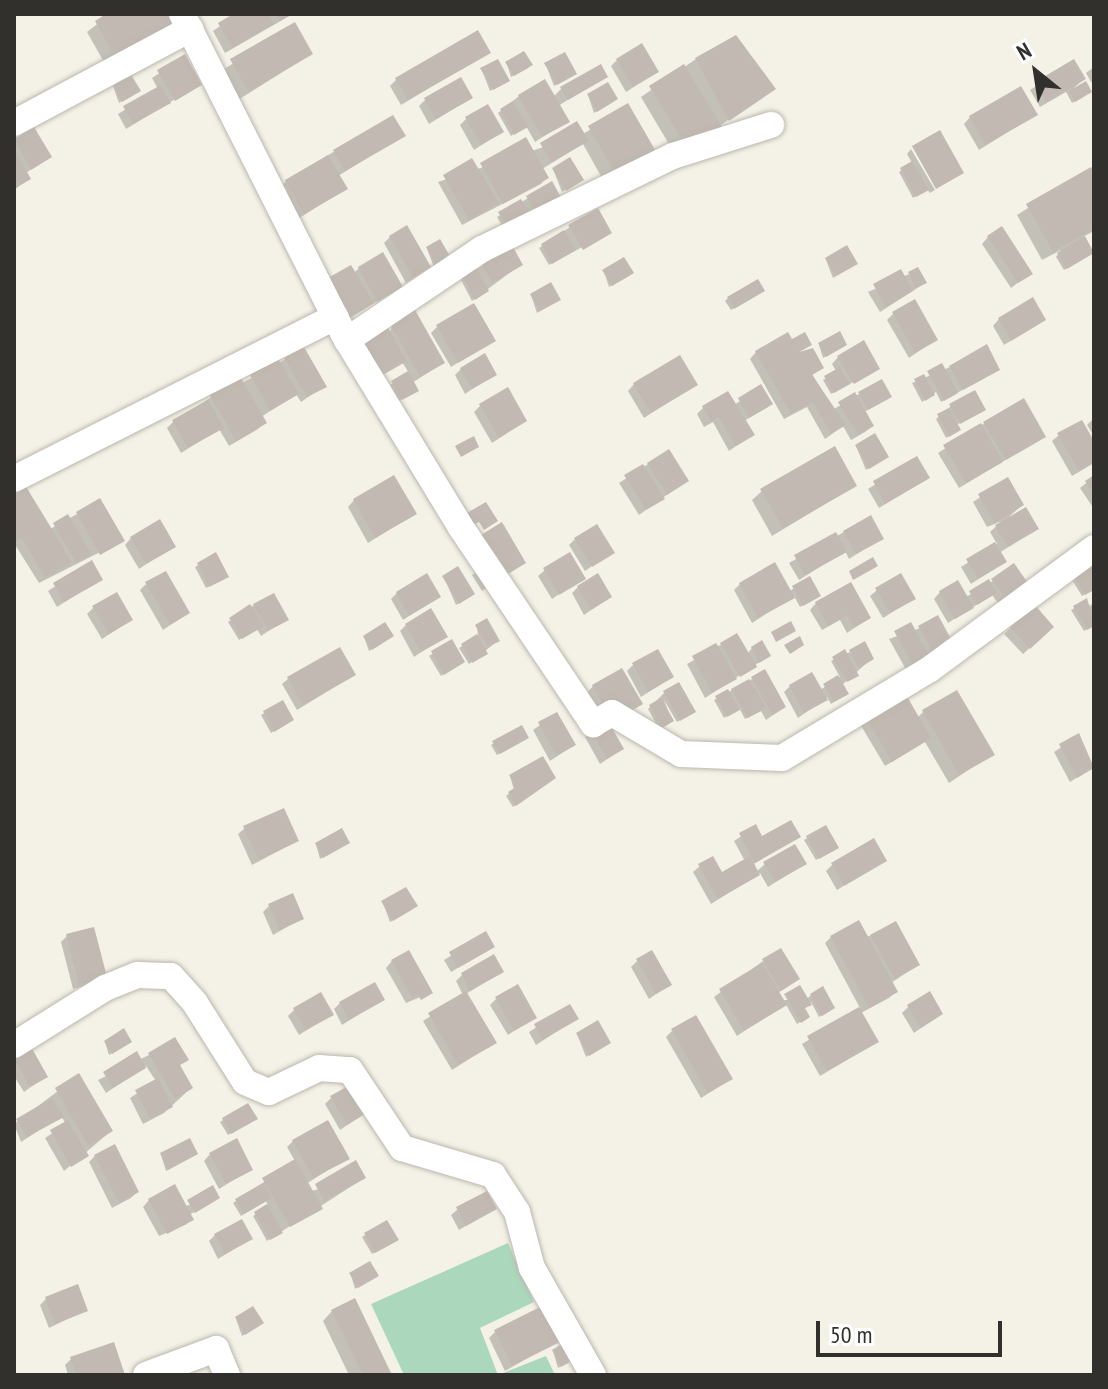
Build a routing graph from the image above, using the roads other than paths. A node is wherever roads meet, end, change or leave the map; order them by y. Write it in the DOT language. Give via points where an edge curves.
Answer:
graph roads {
  1 [pos="186,22"];
  2 [pos="14,123"];
  3 [pos="771,125"];
  4 [pos="335,317"];
  5 [pos="347,340"];
  6 [pos="14,479"];
  7 [pos="1094,548"];
  8 [pos="14,1045"];
  9 [pos="146,1375"];
  10 [pos="227,1375"];
  11 [pos="593,1375"];
  1 -- 2 [label="street"];
  1 -- 4 [label="street"];
  3 -- 5 [label="street" via="673,156 482,249"];
  4 -- 5 [label="street"];
  4 -- 6 [label="street"];
  5 -- 7 [label="street" via="460,526 593,724 612,713 681,754 782,758 930,669"];
  8 -- 11 [label="street" via="105,988 138,975 171,976 195,1003 245,1082 269,1092 319,1068 350,1070 402,1148 493,1175 517,1212 532,1268"];
  9 -- 10 [label="street" via="216,1349"];
}
